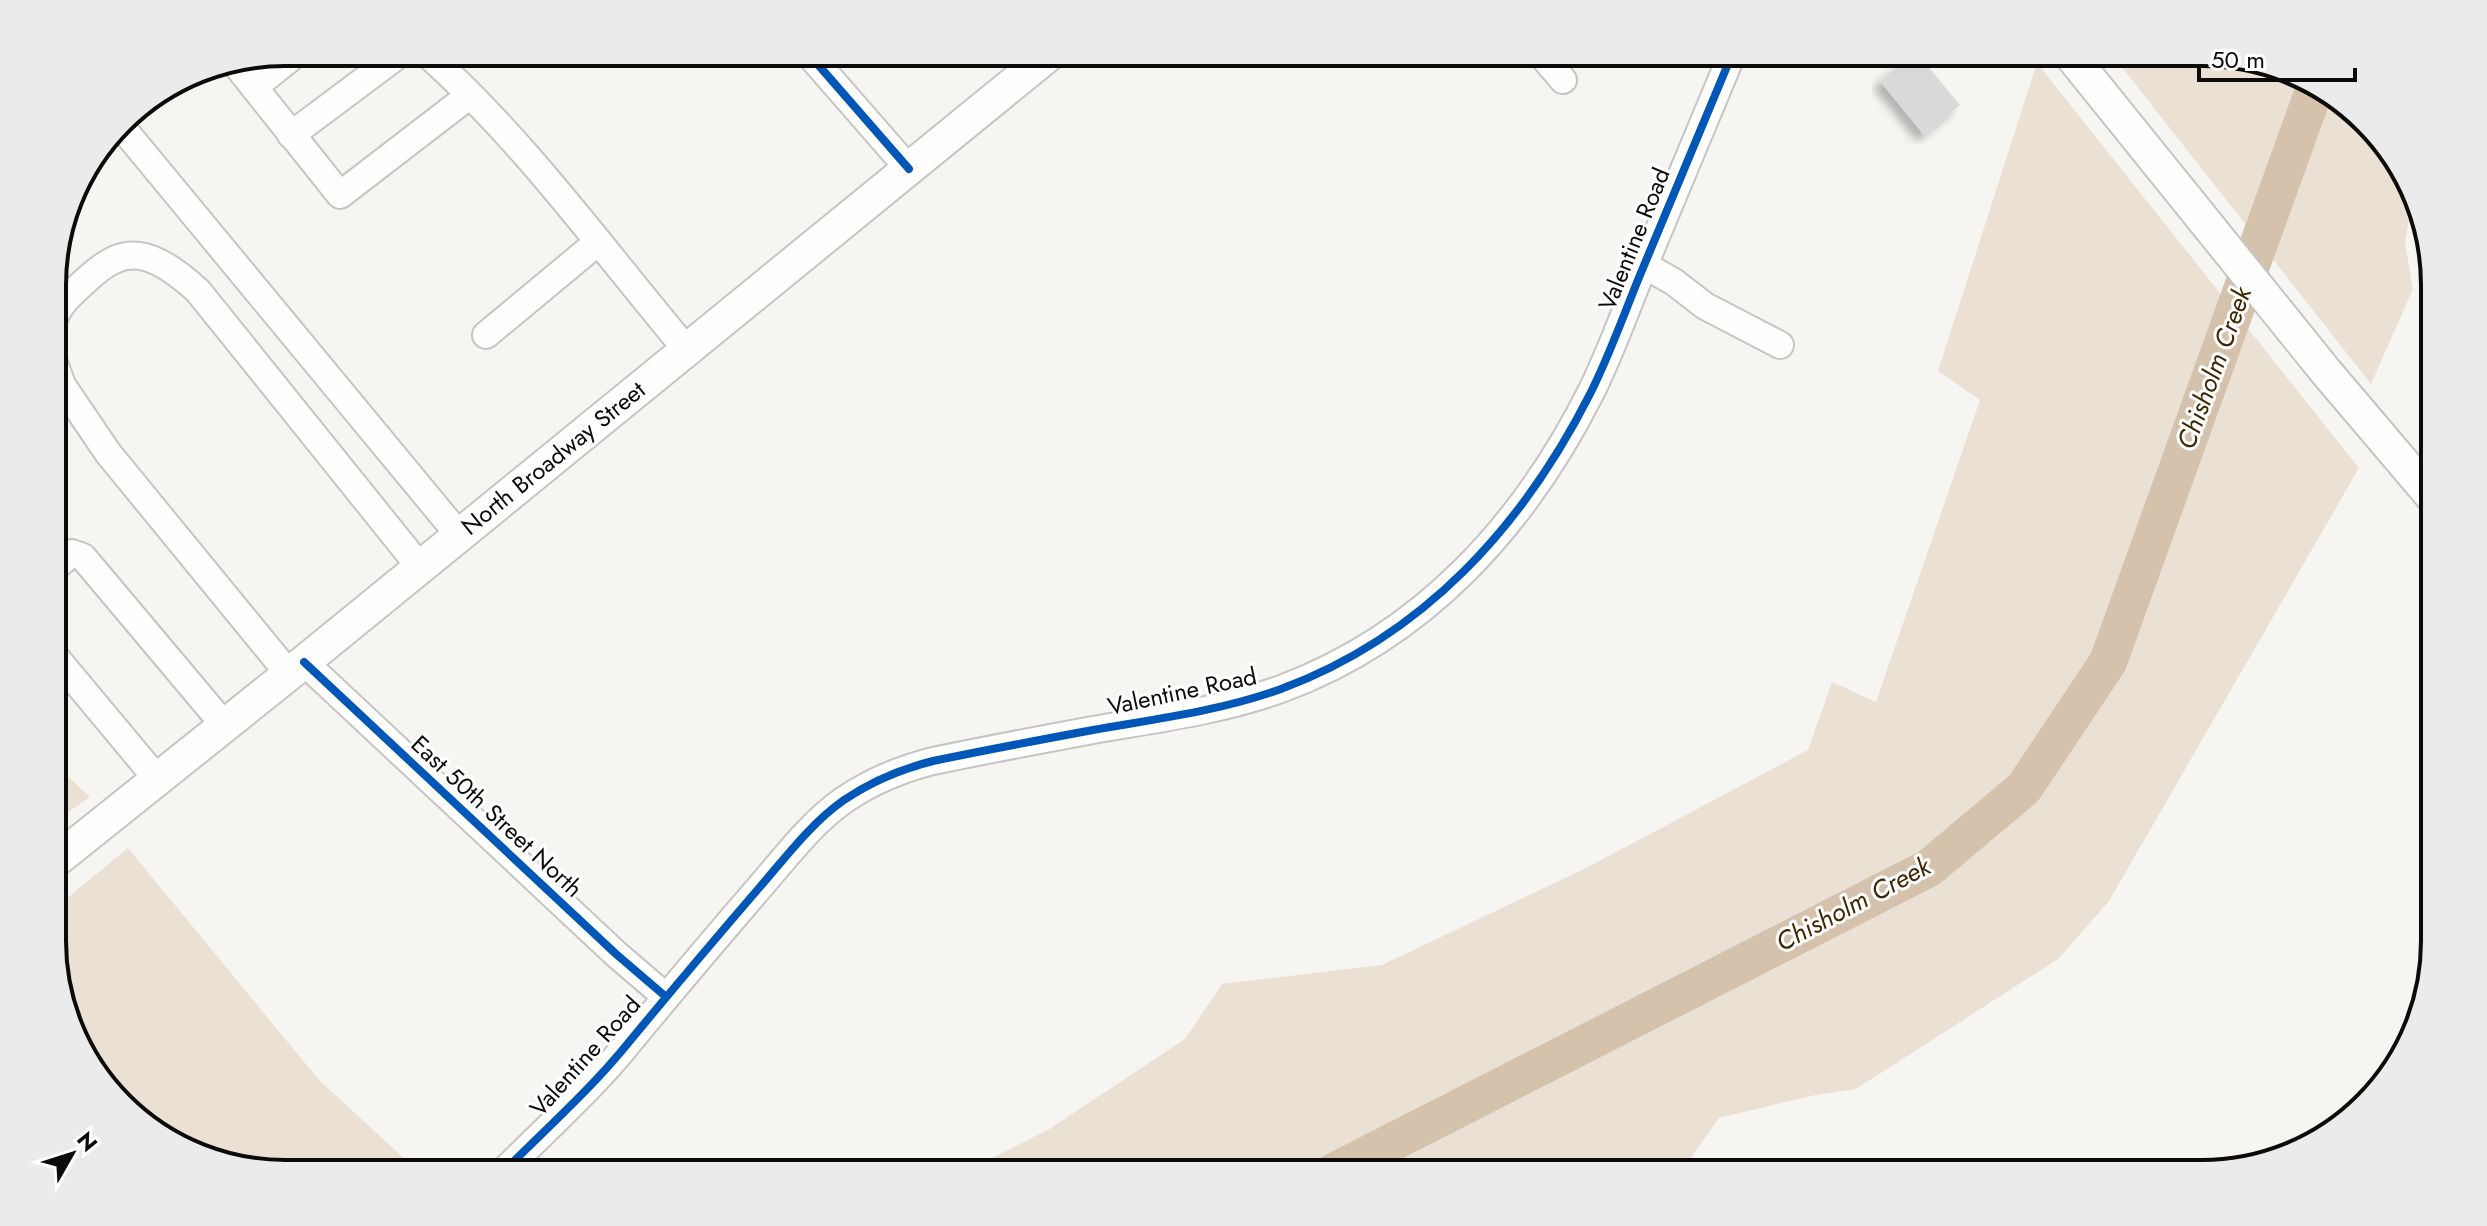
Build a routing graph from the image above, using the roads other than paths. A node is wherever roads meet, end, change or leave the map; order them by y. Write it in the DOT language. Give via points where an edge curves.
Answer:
graph roads {
  1 [pos="280,66"];
  2 [pos="383,66"];
  3 [pos="440,66"];
  4 [pos="819,66"];
  5 [pos="1035,66"];
  6 [pos="1551,66"];
  7 [pos="1727,66"];
  8 [pos="2079,66"];
  9 [pos="241,70"];
  10 [pos="1563,80"];
  11 [pos="254,87"];
  12 [pos="470,95"];
  13 [pos="127,133"];
  14 [pos="291,135"];
  15 [pos="909,169"];
  16 [pos="598,242"];
  17 [pos="1644,265"];
  18 [pos="66,300"];
  19 [pos="486,335"];
  20 [pos="1780,345"];
  21 [pos="686,349"];
  22 [pos="66,391"];
  23 [pos="2421,484"];
  24 [pos="459,535"];
  25 [pos="66,558"];
  26 [pos="420,567"];
  27 [pos="297,668"];
  28 [pos="66,670"];
  29 [pos="225,726"];
  30 [pos="158,780"];
  31 [pos="66,853"];
  32 [pos="665,996"];
  33 [pos="515,1160"];
  1 -- 11 [label="street"];
  2 -- 14 [label="street"];
  3 -- 12 [label="street"];
  4 -- 15 [label="street"];
  5 -- 15 [label="main road, North Broadway Street"];
  6 -- 10 [label="street"];
  7 -- 17 [label="street, Valentine Road"];
  8 -- 23 [label="main road"];
  9 -- 11 [label="street"];
  11 -- 14 [label="street"];
  12 -- 14 [label="street" via="340,195"];
  12 -- 16 [label="street" via="522,148"];
  13 -- 24 [label="street"];
  15 -- 21 [label="main road, North Broadway Street"];
  16 -- 19 [label="street"];
  16 -- 21 [label="street"];
  17 -- 20 [label="street" via="1705,306"];
  17 -- 32 [label="street, Valentine Road" via="1591,392 1523,503 1466,571 1407,620 1343,662 1250,699 933,761 883,777 810,829"];
  18 -- 26 [label="street" via="114,260 131,255 153,259 178,273 198,291"];
  21 -- 24 [label="main road, North Broadway Street"];
  22 -- 27 [label="street, East 50th Street North" via="108,453"];
  24 -- 26 [label="main road, North Broadway Street"];
  25 -- 29 [label="street" via="72,553 83,557"];
  26 -- 27 [label="main road, North Broadway Street"];
  27 -- 29 [label="main road, North Broadway Street"];
  27 -- 32 [label="street, East 50th Street North"];
  28 -- 30 [label="street"];
  29 -- 30 [label="main road, North Broadway Street"];
  30 -- 31 [label="main road, North Broadway Street"];
  32 -- 33 [label="street, Valentine Road" via="627,1044"];
}
